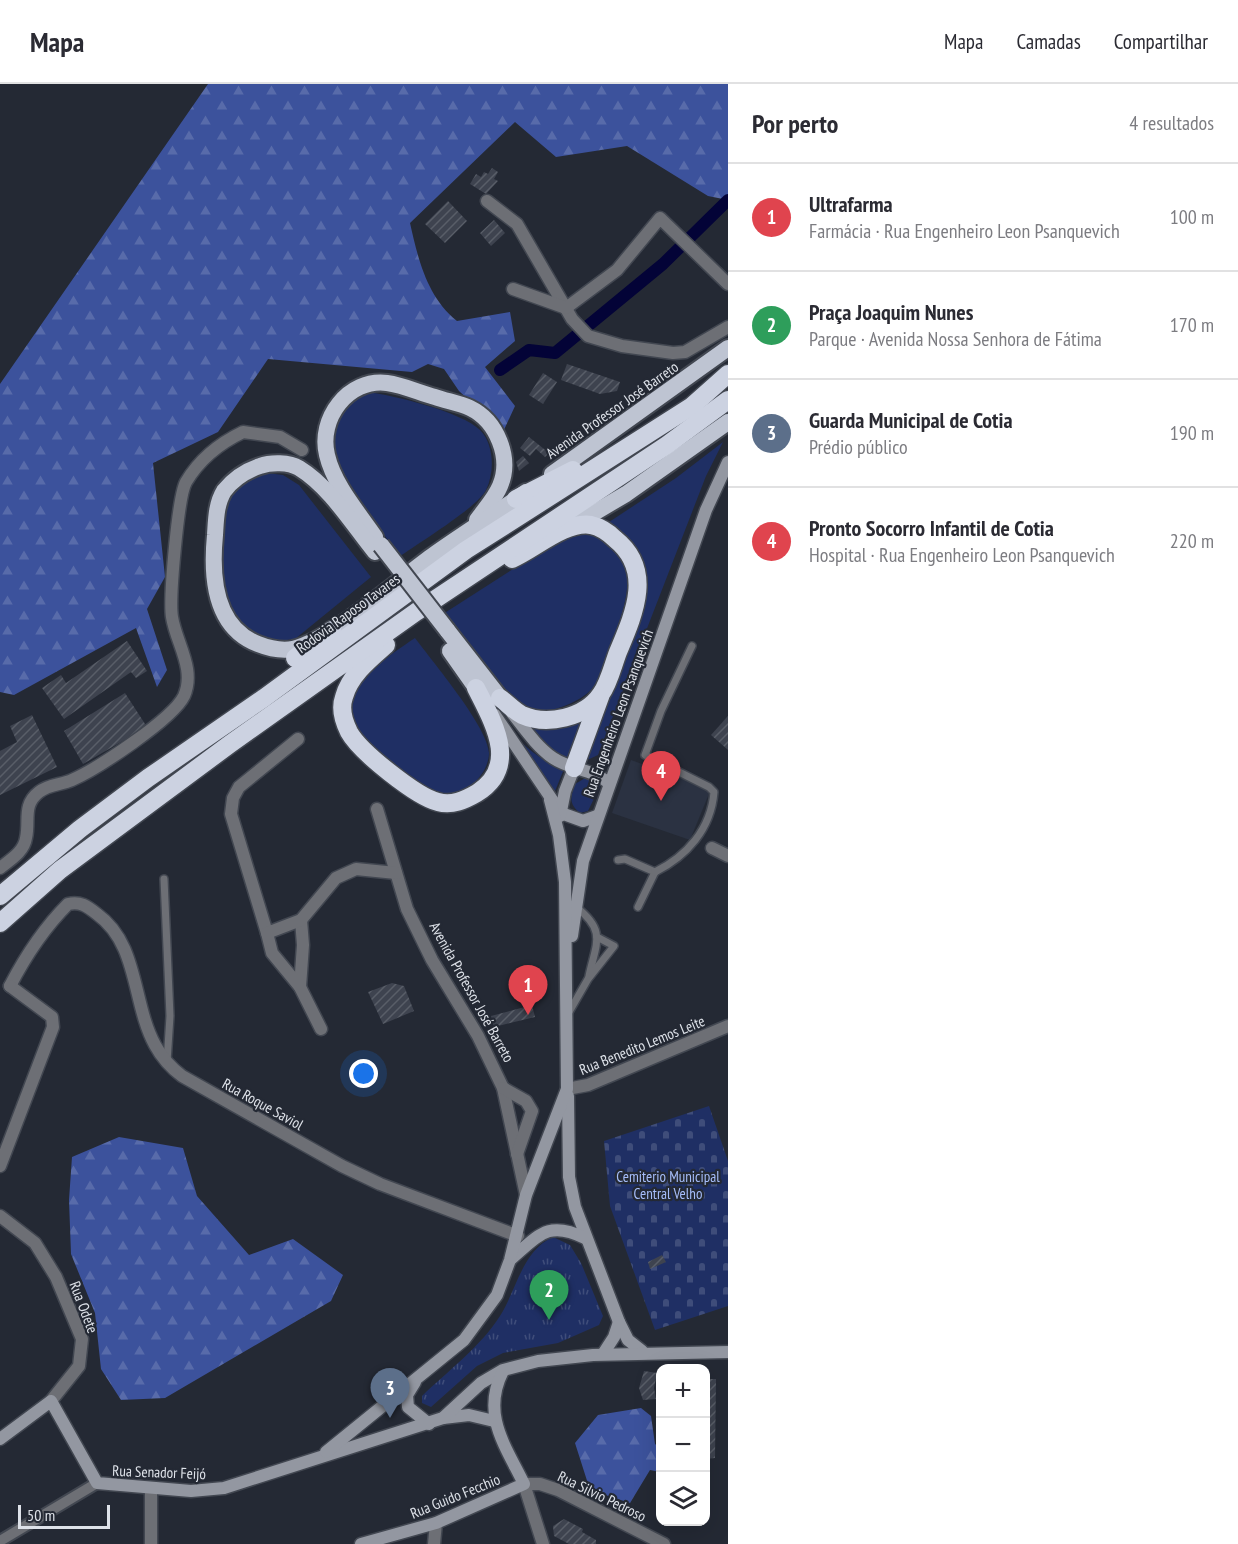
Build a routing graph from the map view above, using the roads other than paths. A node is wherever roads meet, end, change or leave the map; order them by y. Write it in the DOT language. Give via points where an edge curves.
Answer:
graph roads {
  1 [pos="487,201"];
  2 [pos="728,284"];
  3 [pos="513,289"];
  4 [pos="569,314"];
  5 [pos="728,327"];
  6 [pos="728,348"];
  7 [pos="728,369"];
  8 [pos="728,374"];
  9 [pos="728,400"];
  10 [pos="728,422"];
  11 [pos="302,450"];
  12 [pos="728,462"];
  13 [pos="516,500"];
  14 [pos="572,527"];
  15 [pos="468,531"];
  16 [pos="378,549"];
  17 [pos="484,566"];
  18 [pos="416,612"];
  19 [pos="332,630"];
  20 [pos="443,633"];
  21 [pos="692,646"];
  22 [pos="476,688"];
  23 [pos="601,695"];
  24 [pos="500,698"];
  25 [pos="298,739"];
  26 [pos="574,768"];
  27 [pos="148,778"];
  28 [pos="609,783"];
  29 [pos="550,800"];
  30 [pos="377,809"];
  31 [pos="561,813"];
  32 [pos="597,816"];
  33 [pos="80,829"];
  34 [pos="559,835"];
  35 [pos="712,848"];
  36 [pos="728,856"];
  37 [pos="618,860"];
  38 [pos="0,868"];
  39 [pos="655,872"];
  40 [pos="396,873"];
  41 [pos="164,879"];
  42 [pos="0,882"];
  43 [pos="0,896"];
  44 [pos="575,906"];
  45 [pos="638,907"];
  46 [pos="300,920"];
  47 [pos="0,923"];
  48 [pos="267,933"];
  49 [pos="597,937"];
  50 [pos="588,979"];
  51 [pos="567,982"];
  52 [pos="5,985"];
  53 [pos="300,987"];
  54 [pos="567,1016"];
  55 [pos="728,1026"];
  56 [pos="321,1029"];
  57 [pos="167,1064"];
  58 [pos="502,1088"];
  59 [pos="567,1089"];
  60 [pos="517,1154"];
  61 [pos="0,1166"];
  62 [pos="526,1195"];
  63 [pos="0,1216"];
  64 [pos="0,1228"];
  65 [pos="16,1228"];
  66 [pos="518,1236"];
  67 [pos="585,1238"];
  68 [pos="510,1260"];
  69 [pos="619,1322"];
  70 [pos="642,1352"];
  71 [pos="728,1352"];
  72 [pos="603,1354"];
  73 [pos="503,1370"];
  74 [pos="417,1379"];
  75 [pos="51,1401"];
  76 [pos="443,1418"];
  77 [pos="494,1421"];
  78 [pos="429,1424"];
  79 [pos="0,1439"];
  80 [pos="323,1454"];
  81 [pos="96,1484"];
  82 [pos="524,1484"];
  83 [pos="151,1489"];
  84 [pos="436,1523"];
  85 [pos="0,1541"];
  86 [pos="151,1544"];
  87 [pos="361,1544"];
  88 [pos="434,1544"];
  89 [pos="543,1544"];
  90 [pos="664,1544"];
  1 -- 4 [label="street" via="518,224"];
  2 -- 4 [label="street" via="660,218 617,270"];
  3 -- 4 [label="street"];
  4 -- 5 [label="street" via="588,336 673,354 685,352"];
  6 -- 13 [label="highway, Avenida Professor José Barreto"];
  7 -- 13 [label="highway" via="574,470"];
  8 -- 27 [label="highway, Rodovia Raposo Tavares" via="692,406 466,550"];
  9 -- 17 [label="highway" via="667,446"];
  10 -- 14 [label="highway"];
  11 -- 38 [label="street" via="280,437 243,432 204,458 184,484 171,577 172,617 189,683 183,699 101,765 38,793 27,811 26,839 18,854"];
  12 -- 28 [label="main road, Rua Engenheiro Leon Psanquevich" via="706,510"];
  13 -- 15 [label="highway, Rodovia Raposo Tavares"];
  14 -- 17 [label="highway" via="507,562"];
  14 -- 23 [label="highway" via="591,525 622,545 635,564 639,587 634,614"];
  15 -- 16 [label="highway" via="500,485 504,466 496,431 470,408 385,383 368,385 344,398 326,428 325,441 334,472"];
  15 -- 19 [label="highway, Rodovia Raposo Tavares"];
  16 -- 19 [label="highway, Rodovia Raposo Tavares" via="317,482 297,467 269,462 242,472 224,492 216,510 214,573 219,602 228,622 249,640 276,650 293,649"];
  16 -- 20 [label="highway, bridge"];
  17 -- 18 [label="highway"];
  18 -- 22 [label="highway" via="350,682 343,699 349,733 421,795 440,803 463,801 483,789 498,768 501,750 498,732"];
  18 -- 47 [label="highway" via="112,830"];
  19 -- 27 [label="highway"];
  20 -- 22 [label="highway"];
  20 -- 24 [label="highway"];
  21 -- 39 [label="lane" via="645,755 709,787 714,792 713,805 689,850"];
  22 -- 29 [label="main road"];
  23 -- 24 [label="highway" via="581,711 547,720 519,714"];
  23 -- 26 [label="highway"];
  24 -- 26 [label="main road" via="540,747"];
  25 -- 48 [label="street" via="232,798 231,814"];
  26 -- 28 [label="main road" via="599,775"];
  26 -- 31 [label="main road"];
  27 -- 33 [label="highway, Rodovia Raposo Tavares"];
  28 -- 32 [label="main road, Rua Engenheiro Leon Psanquevich"];
  29 -- 31 [label="main road"];
  29 -- 34 [label="main road"];
  30 -- 40 [label="street, Avenida Professor José Barreto"];
  31 -- 32 [label="main road" via="583,821"];
  31 -- 34 [label="main road"];
  32 -- 44 [label="main road, Rua Engenheiro Leon Psanquevich"];
  33 -- 42 [label="highway" via="51,843"];
  33 -- 43 [label="highway, Rodovia Raposo Tavares"];
  34 -- 51 [label="main road, Rua Engenheiro Leon Psanquevich" via="565,882"];
  35 -- 36 [label="street"];
  37 -- 39 [label="lane" via="625,859"];
  39 -- 45 [label="lane"];
  40 -- 46 [label="street" via="356,869 336,878"];
  40 -- 58 [label="street, Avenida Professor José Barreto" via="407,909 427,950 478,1036"];
  41 -- 57 [label="lane" via="170,1017"];
  44 -- 49 [label="lane" via="595,924"];
  44 -- 51 [label="main road, Rua Engenheiro Leon Psanquevich"];
  46 -- 48 [label="street"];
  46 -- 53 [label="street"];
  48 -- 53 [label="street" via="272,953"];
  49 -- 50 [label="lane"];
  49 -- 50 [label="lane" via="614,946"];
  50 -- 54 [label="lane"];
  51 -- 54 [label="main road, Rua Engenheiro Leon Psanquevich"];
  52 -- 57 [label="street, Rua Roque Saviol" via="51,921 68,904 84,905 109,922 123,944 154,1044"];
  52 -- 61 [label="street" via="52,1017 53,1027"];
  53 -- 56 [label="street"];
  54 -- 59 [label="main road, Rua Engenheiro Leon Psanquevich"];
  55 -- 59 [label="street, Rua Benedito Lemos Leite" via="588,1085"];
  57 -- 66 [label="street, Rua Roque Saviol" via="342,1166"];
  58 -- 60 [label="street, Avenida Professor José Barreto"];
  58 -- 60 [label="street" via="526,1101 532,1111"];
  59 -- 62 [label="main road, Rua Engenheiro Leon Psanquevich"];
  59 -- 67 [label="main road" via="569,1177"];
  60 -- 62 [label="street, Avenida Professor José Barreto"];
  62 -- 66 [label="main road, Rua Engenheiro Leon Psanquevich"];
  63 -- 65 [label="street, Rua Odete"];
  64 -- 65 [label="street"];
  65 -- 75 [label="street, Rua Odete" via="35,1243 56,1277 82,1339 79,1365"];
  66 -- 68 [label="main road, Rua Engenheiro Leon Psanquevich"];
  67 -- 68 [label="main road" via="555,1228 540,1234"];
  67 -- 69 [label="main road"];
  68 -- 74 [label="main road, Rua Engenheiro Leon Psanquevich" via="497,1295 464,1340"];
  69 -- 70 [label="main road" via="628,1340"];
  69 -- 72 [label="main road"];
  70 -- 71 [label="main road"];
  70 -- 72 [label="main road"];
  72 -- 73 [label="main road" via="538,1361"];
  73 -- 76 [label="main road" via="481,1383"];
  73 -- 77 [label="main road" via="493,1397"];
  74 -- 78 [label="main road" via="407,1395 408,1407"];
  74 -- 80 [label="main road, Rua Engenheiro Leon Psanquevich"];
  75 -- 79 [label="main road"];
  75 -- 81 [label="main road"];
  76 -- 77 [label="main road" via="469,1415"];
  76 -- 78 [label="main road"];
  77 -- 82 [label="main road"];
  78 -- 80 [label="main road"];
  80 -- 83 [label="main road, Rua Senador Feijó" via="224,1488"];
  81 -- 83 [label="main road, Rua Senador Feijó"];
  81 -- 85 [label="street"];
  82 -- 84 [label="main road, Rua Guido Fecchio"];
  82 -- 89 [label="street"];
  82 -- 90 [label="street, Rua Silvio Pedroso" via="558,1490"];
  83 -- 86 [label="street"];
  84 -- 87 [label="main road, Rua Guido Fecchio"];
  84 -- 88 [label="street"];
}
